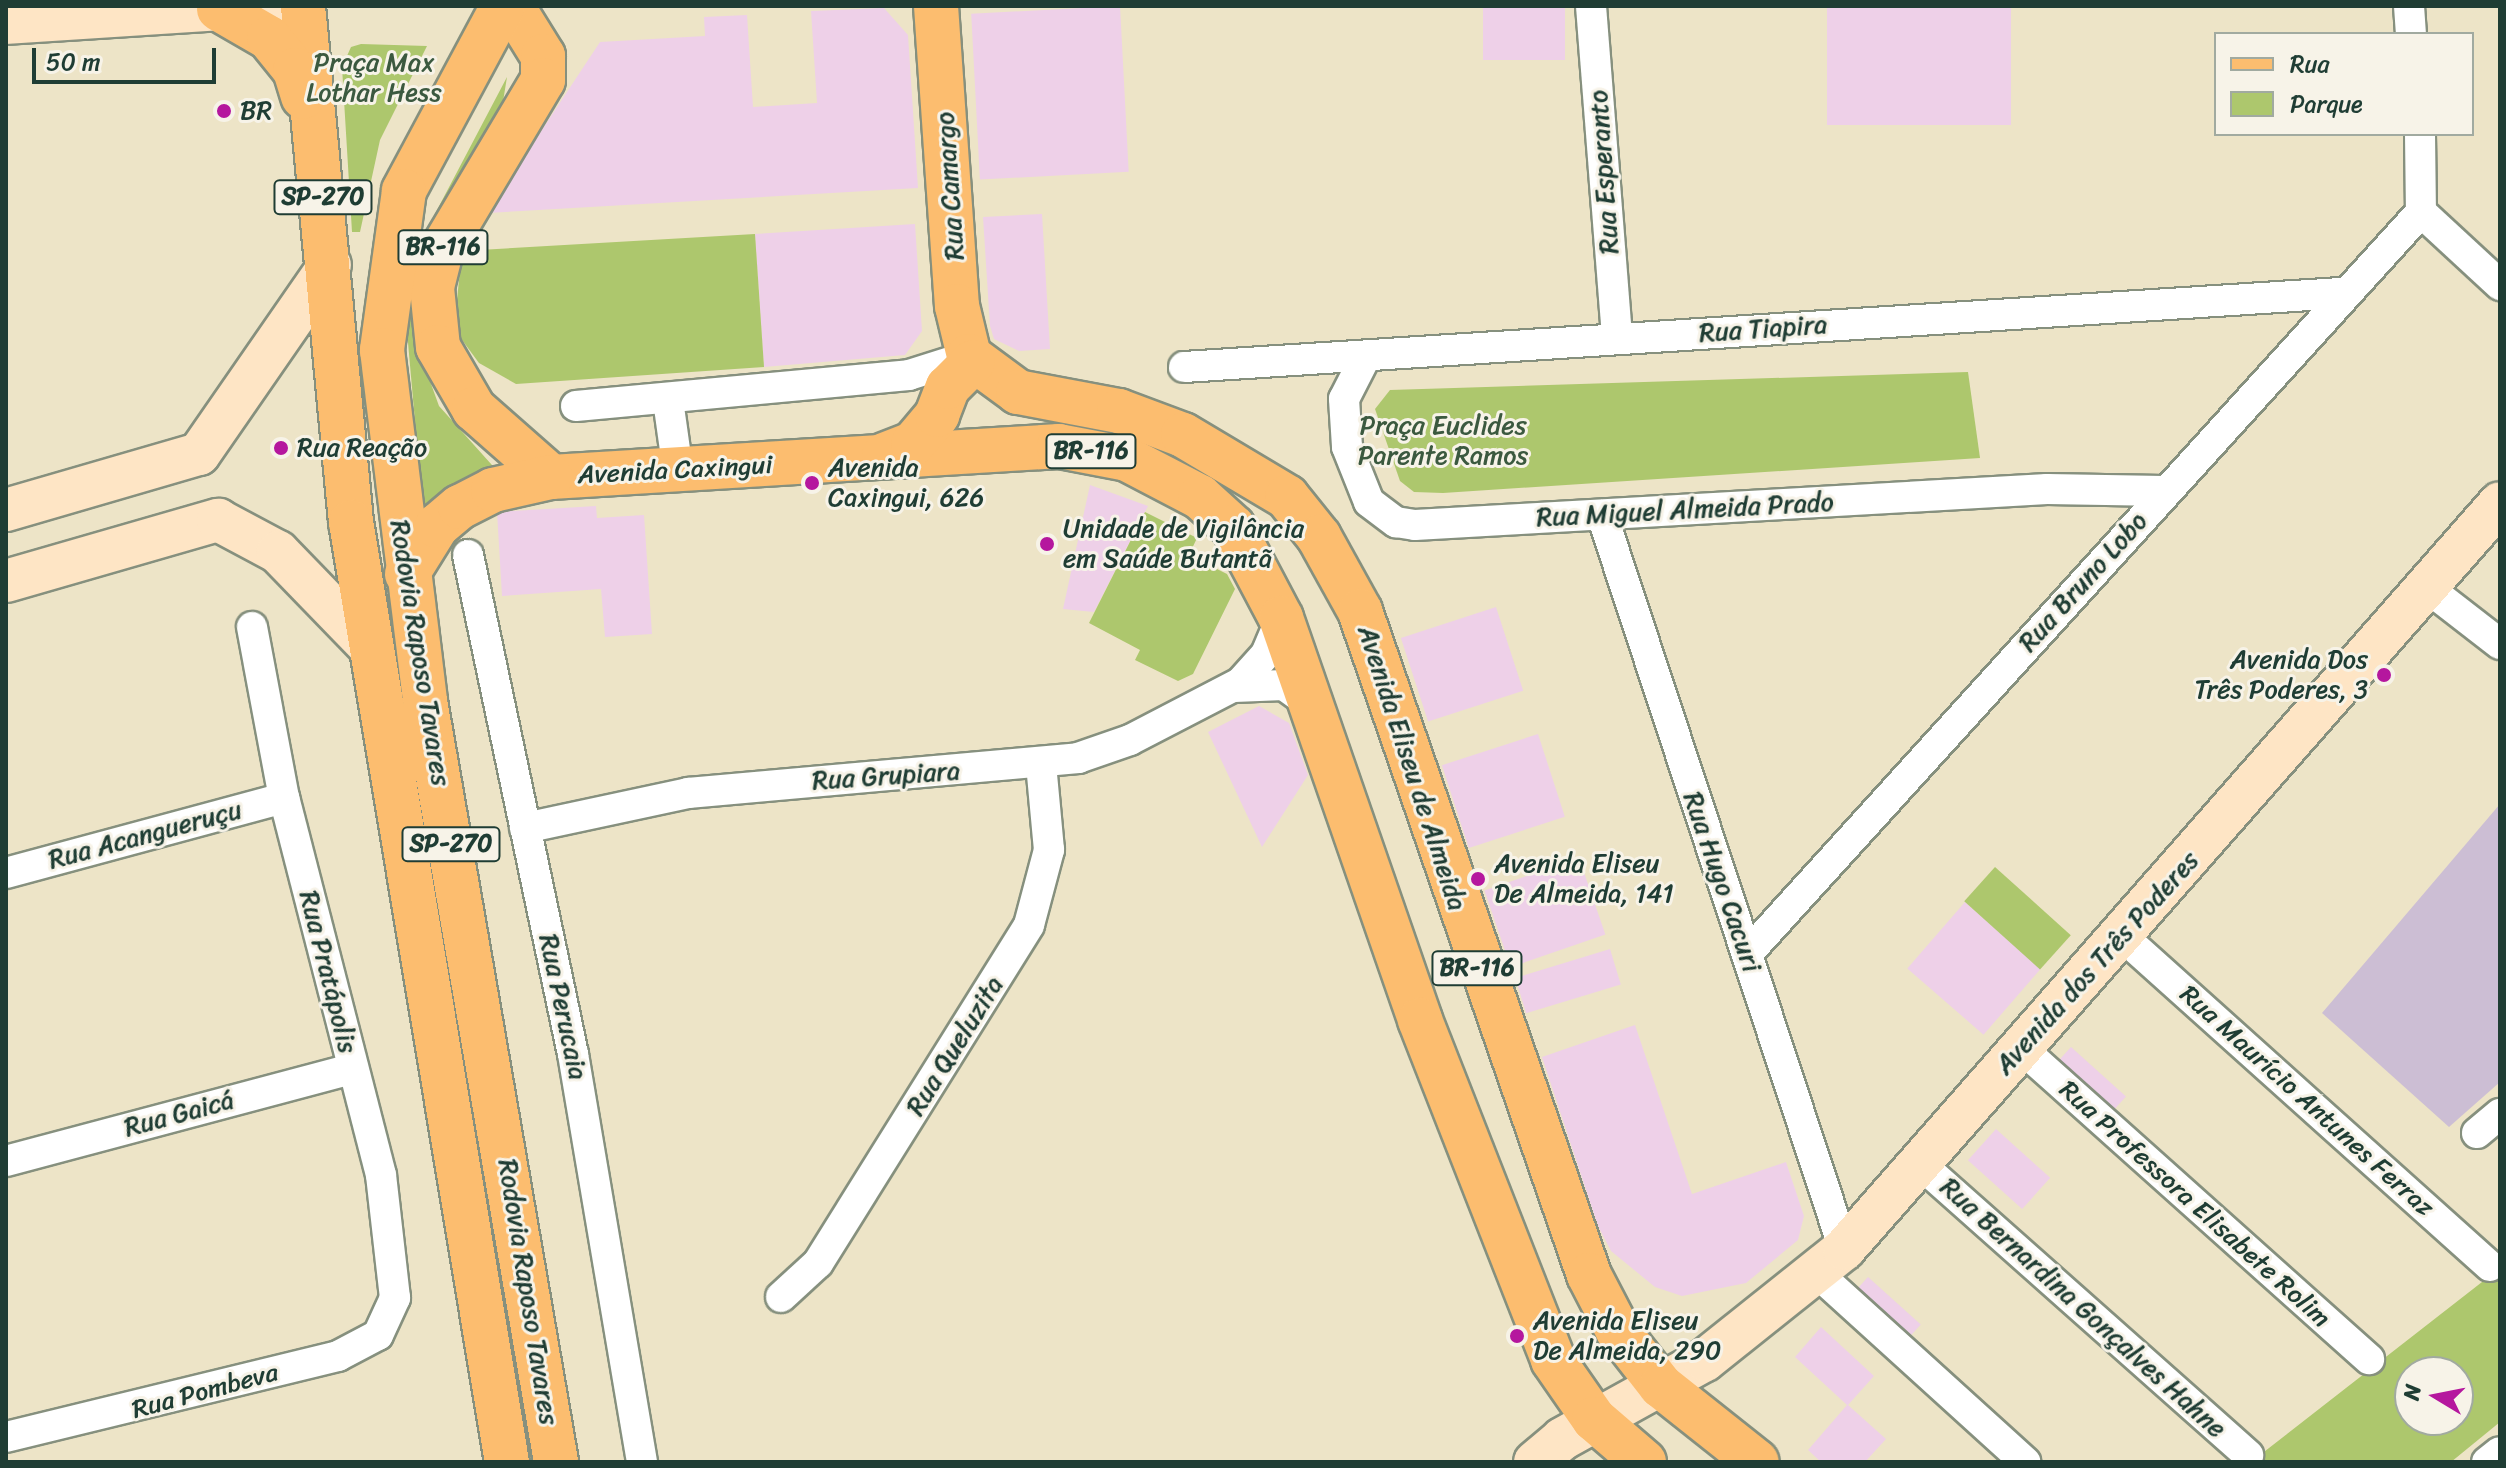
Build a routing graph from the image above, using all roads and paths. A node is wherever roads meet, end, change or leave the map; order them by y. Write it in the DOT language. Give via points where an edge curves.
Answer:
graph roads {
  1 [pos="270,6"];
  2 [pos="303,6"];
  3 [pos="503,6"];
  4 [pos="512,6"];
  5 [pos="936,6"];
  6 [pos="1591,6"];
  7 [pos="2409,6"];
  8 [pos="219,9"];
  9 [pos="6,23"];
  10 [pos="2411,32"];
  11 [pos="316,128"];
  12 [pos="2420,136"];
  13 [pos="2421,212"];
  14 [pos="330,265"];
  15 [pos="2500,285"];
  16 [pos="2342,293"];
  17 [pos="1617,338"];
  18 [pos="1366,356"];
  19 [pos="1184,367"];
  20 [pos="954,368"];
  21 [pos="668,400"];
  22 [pos="576,406"];
  23 [pos="199,454"];
  24 [pos="874,459"];
  25 [pos="678,471"];
  26 [pos="551,477"];
  27 [pos="6,489"];
  28 [pos="2164,491"];
  29 [pos="57,495"];
  30 [pos="2500,503"];
  31 [pos="6,510"];
  32 [pos="1602,515"];
  33 [pos="218,520"];
  34 [pos="468,555"];
  35 [pos="407,574"];
  36 [pos="6,581"];
  37 [pos="2429,589"];
  38 [pos="1281,618"];
  39 [pos="252,627"];
  40 [pos="2497,636"];
  41 [pos="369,646"];
  42 [pos="1234,687"];
  43 [pos="1306,701"];
  44 [pos="1041,764"];
  45 [pos="284,798"];
  46 [pos="525,828"];
  47 [pos="6,873"];
  48 [pos="2122,936"];
  49 [pos="1747,954"];
  50 [pos="2021,1048"];
  51 [pos="352,1069"];
  52 [pos="2500,1114"];
  53 [pos="2477,1133"];
  54 [pos="6,1161"];
  55 [pos="1917,1161"];
  56 [pos="1831,1262"];
  57 [pos="2490,1266"];
  58 [pos="781,1297"];
  59 [pos="389,1317"];
  60 [pos="2369,1359"];
  61 [pos="1661,1386"];
  62 [pos="1594,1419"];
  63 [pos="6,1437"];
  64 [pos="2500,1452"];
  65 [pos="2248,1455"];
  66 [pos="507,1462"];
  67 [pos="556,1462"];
  68 [pos="642,1462"];
  69 [pos="1535,1462"];
  70 [pos="1644,1462"];
  71 [pos="1757,1462"];
  72 [pos="2025,1462"];
  73 [pos="2487,1462"];
  1 -- 8 [label="main road"];
  2 -- 11 [label="main road, Rodovia Raposo Tavares / SP-270"];
  3 -- 35 [label="main road, Rodovia Raposo Tavares / SP-270" via="410,179 392,244 382,350"];
  4 -- 26 [label="main road, Avenida Caxingui / BR-116" via="543,56 543,80 441,251 431,321 474,409"];
  5 -- 20 [label="main road, Rua Camargo" via="957,306"];
  6 -- 17 [label="street, Rua Esperanto"];
  7 -- 10 [label="street"];
  8 -- 9 [label="main road"];
  8 -- 11 [label="main road" via="258,30 287,58"];
  11 -- 14 [label="main road, Rodovia Raposo Tavares / SP-270"];
  12 -- 13 [label="street"];
  13 -- 15 [label="street"];
  13 -- 16 [label="street, Rua Bruno Lobo"];
  14 -- 23 [label="main road"];
  14 -- 41 [label="main road, Rodovia Raposo Tavares / SP-270" via="343,449"];
  16 -- 17 [label="street, Rua Tiapira"];
  16 -- 28 [label="street, Rua Bruno Lobo"];
  17 -- 18 [label="street, Rua Tiapira"];
  18 -- 19 [label="street, Rua Tiapira"];
  18 -- 32 [label="street, Rua Miguel Almeida Prado" via="1350,379 1343,426 1369,502 1380,514 1415,525"];
  20 -- 21 [label="street"];
  20 -- 24 [label="main road, BR-116" via="937,415 913,444"];
  20 -- 61 [label="main road, Avenida Eliseu de Almeida / BR-116" via="1018,392 1119,411 1183,435 1287,497 1319,537 1360,611 1589,1275 1618,1331"];
  21 -- 22 [label="street"];
  21 -- 25 [label="street"];
  23 -- 29 [label="main road"];
  23 -- 33 [label="main road"];
  24 -- 25 [label="main road, Avenida Caxingui / BR-116"];
  24 -- 38 [label="main road, BR-116" via="1021,445 1127,459 1200,497 1233,527"];
  25 -- 26 [label="main road, Avenida Caxingui / BR-116"];
  26 -- 35 [label="main road" via="493,490 460,507 437,526"];
  27 -- 29 [label="street"];
  28 -- 32 [label="street, Rua Miguel Almeida Prado" via="2047,489"];
  28 -- 49 [label="street, Rua Bruno Lobo"];
  29 -- 31 [label="main road"];
  30 -- 37 [label="main road, Avenida dos Três Poderes"];
  32 -- 49 [label="street, Rua Hugo Cacuri"];
  33 -- 36 [label="main road"];
  33 -- 41 [label="main road" via="278,552"];
  34 -- 46 [label="street, Rua Perucaia"];
  35 -- 67 [label="main road, Rodovia Raposo Tavares / SP-270"];
  37 -- 40 [label="street"];
  37 -- 48 [label="main road, Avenida dos Três Poderes"];
  38 -- 42 [label="street, Rua Grupiara" via="1266,654"];
  38 -- 43 [label="main road, BR-116"];
  39 -- 45 [label="street, Rua Pratápolis"];
  41 -- 66 [label="main road, Rodovia Raposo Tavares / SP-270"];
  42 -- 43 [label="street, Rua Grupiara" via="1284,685"];
  42 -- 44 [label="street, Rua Grupiara" via="1130,740"];
  43 -- 62 [label="main road, BR-116" via="1523,1292 1553,1360"];
  44 -- 46 [label="street, Rua Grupiara" via="688,793"];
  44 -- 58 [label="street, Rua Queluzita" via="1049,850 1029,925 818,1263"];
  45 -- 47 [label="street, Rua Acangueruçu"];
  45 -- 51 [label="street, Rua Pratápolis"];
  46 -- 68 [label="street, Rua Perucaia" via="576,1069"];
  48 -- 50 [label="main road, Avenida dos Três Poderes"];
  48 -- 57 [label="street, Rua Maurício Antunes Ferraz"];
  49 -- 56 [label="street, Rua Hugo Cacuri"];
  50 -- 55 [label="main road, Avenida dos Três Poderes"];
  50 -- 60 [label="street, Rua Professora Elisabete Rolim"];
  51 -- 54 [label="street, Rua Gaicá"];
  51 -- 59 [label="street, Rua Pratápolis" via="396,1270"];
  52 -- 53 [label="street"];
  55 -- 56 [label="main road, Avenida dos Três Poderes"];
  55 -- 65 [label="street, Rua Bernardina Gonçalves Hahne"];
  56 -- 61 [label="main road, Avenida dos Três Poderes"];
  56 -- 72 [label="street"];
  59 -- 63 [label="street, Rua Pombeva" via="378,1335 338,1356"];
  61 -- 62 [label="main road, Avenida dos Três Poderes"];
  61 -- 71 [label="main road, Avenida Eliseu de Almeida / BR-116"];
  62 -- 69 [label="main road, Avenida dos Três Poderes"];
  62 -- 70 [label="main road, BR-116"];
  64 -- 73 [label="street"];
}
